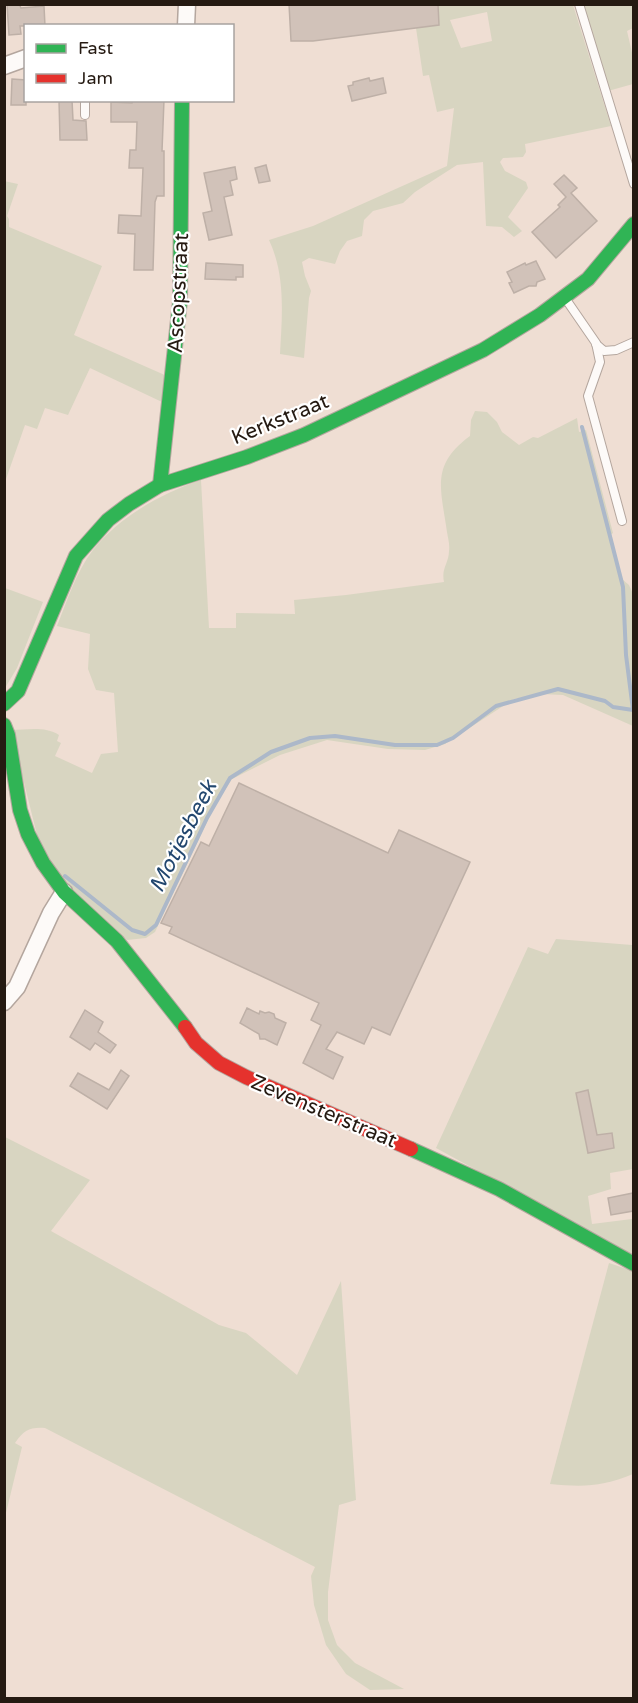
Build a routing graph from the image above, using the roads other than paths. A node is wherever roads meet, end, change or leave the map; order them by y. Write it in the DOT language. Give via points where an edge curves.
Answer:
graph roads {
  1 [pos="187,4"];
  2 [pos="579,4"];
  3 [pos="186,24"];
  4 [pos="24,59"];
  5 [pos="4,66"];
  6 [pos="85,102"];
  7 [pos="182,102"];
  8 [pos="85,115"];
  9 [pos="633,184"];
  10 [pos="633,224"];
  11 [pos="565,297"];
  12 [pos="633,342"];
  13 [pos="596,343"];
  14 [pos="160,485"];
  15 [pos="622,521"];
  16 [pos="4,704"];
  17 [pos="4,725"];
  18 [pos="64,892"];
  19 [pos="5,1003"];
  20 [pos="633,1264"];
  1 -- 3 [label="street"];
  2 -- 9 [label="lane"];
  4 -- 5 [label="street"];
  6 -- 8 [label="lane"];
  7 -- 14 [label="street, Ascopstraat" via="178,329"];
  10 -- 11 [label="street, Kerkstraat" via="588,279"];
  11 -- 13 [label="lane"];
  11 -- 14 [label="street, Kerkstraat" via="483,350 304,435"];
  12 -- 13 [label="lane" via="604,351"];
  13 -- 15 [label="lane" via="600,362 588,396"];
  14 -- 16 [label="street, Kerkstraat" via="108,520 76,556 18,691"];
  17 -- 18 [label="street, Zevensterstraat" via="28,834"];
  18 -- 19 [label="street" via="17,987"];
  18 -- 20 [label="street, Zevensterstraat" via="117,941 196,1043 219,1063 499,1189"];
}
